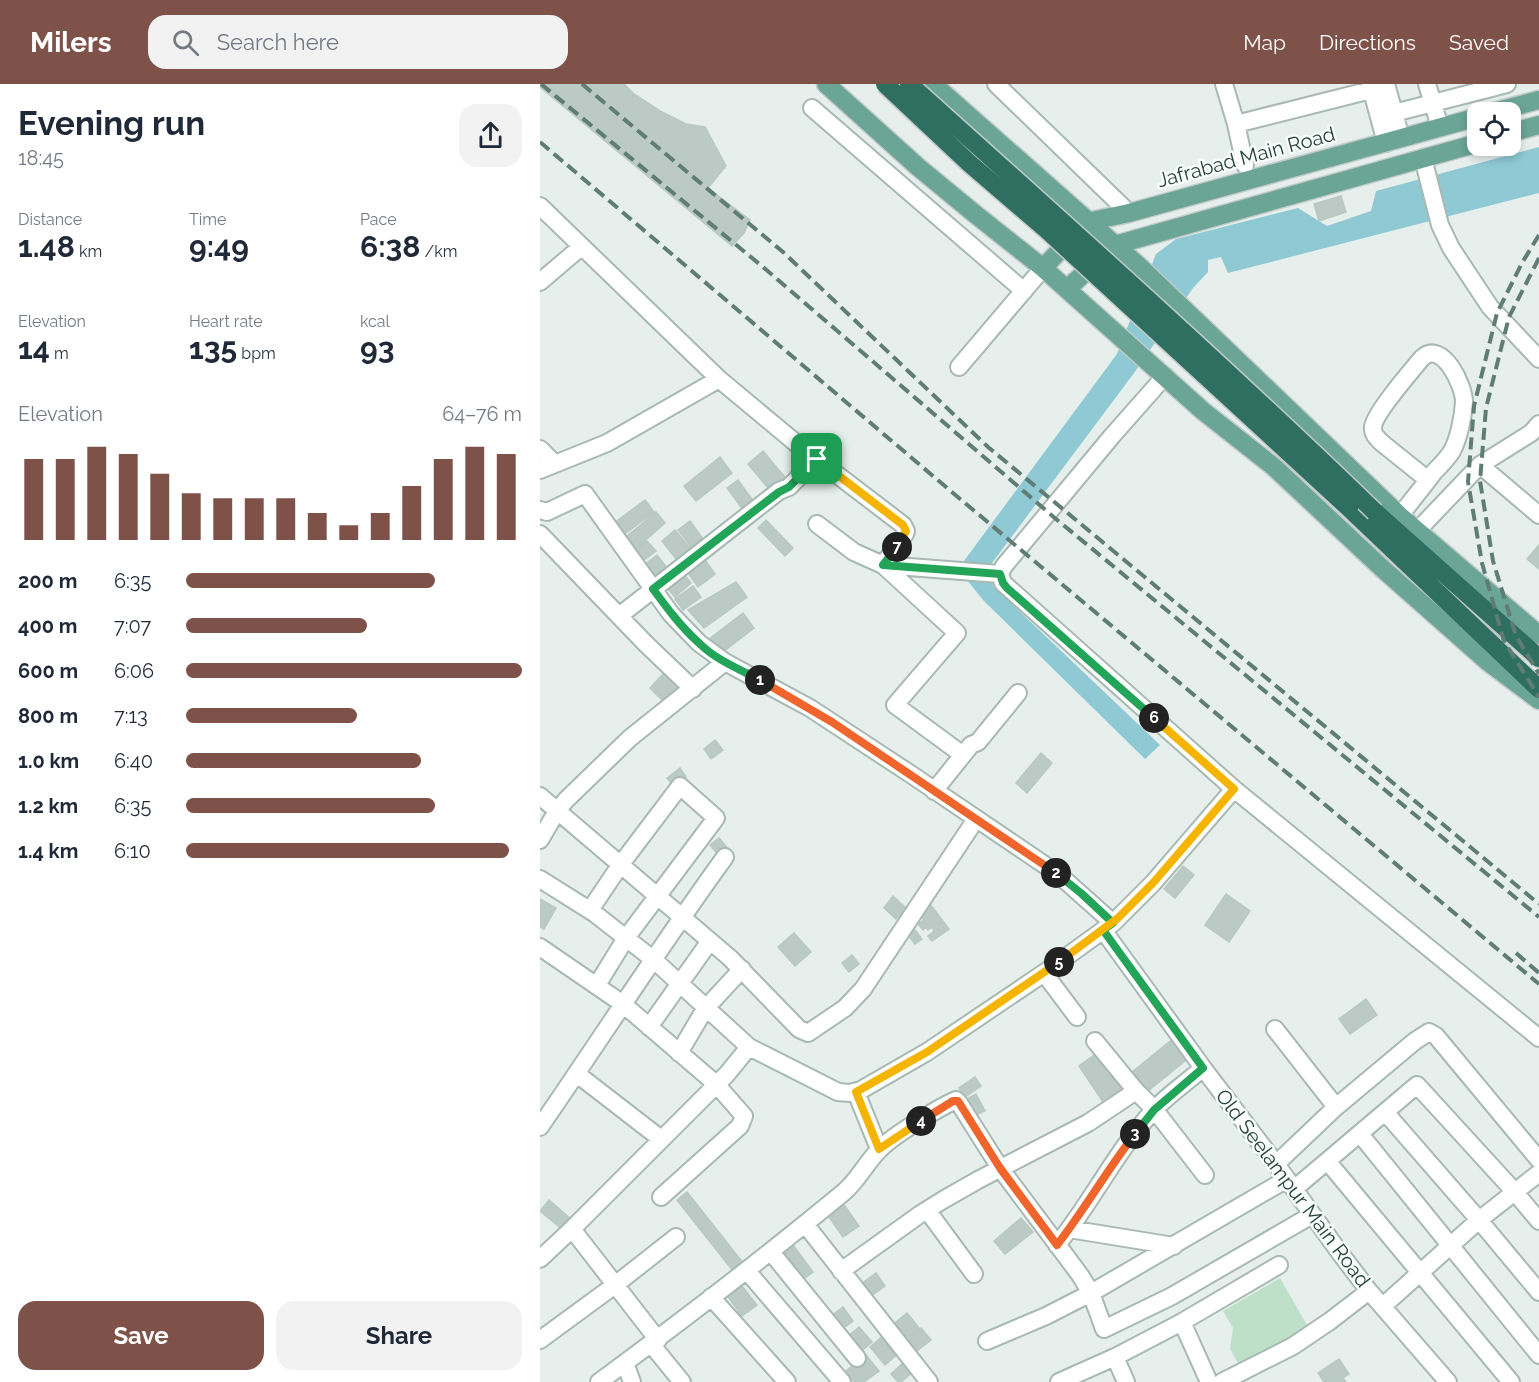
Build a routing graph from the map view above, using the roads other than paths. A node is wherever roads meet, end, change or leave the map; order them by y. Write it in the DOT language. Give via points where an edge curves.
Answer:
graph roads {
  1 [pos="826,84"];
  2 [pos="885,84"];
  3 [pos="909,84"];
  4 [pos="996,84"];
  5 [pos="1224,84"];
  6 [pos="1427,84"];
  7 [pos="1508,84"];
  8 [pos="939,86"];
  9 [pos="1376,86"];
  10 [pos="1539,100"];
  11 [pos="1433,103"];
  12 [pos="1521,105"];
  13 [pos="812,108"];
  14 [pos="1394,113"];
  15 [pos="1467,120"];
  16 [pos="1236,124"];
  17 [pos="1539,125"];
  18 [pos="1440,127"];
  19 [pos="1521,130"];
  20 [pos="1394,140"];
  21 [pos="1467,147"];
  22 [pos="1425,164"];
  23 [pos="1245,165"];
  24 [pos="540,206"];
  25 [pos="1129,213"];
  26 [pos="1087,222"];
  27 [pos="1115,245"];
  28 [pos="581,247"];
  29 [pos="1043,268"];
  30 [pos="540,282"];
  31 [pos="1067,290"];
  32 [pos="1024,291"];
  33 [pos="1539,359"];
  34 [pos="958,366"];
  35 [pos="1166,376"];
  36 [pos="719,379"];
  37 [pos="1536,432"];
  38 [pos="540,449"];
  39 [pos="817,459"];
  40 [pos="1480,465"];
  41 [pos="548,467"];
  42 [pos="1428,480"];
  43 [pos="540,510"];
  44 [pos="1539,515"];
  45 [pos="1400,516"];
  46 [pos="817,524"];
  47 [pos="1417,531"];
  48 [pos="540,534"];
  49 [pos="883,565"];
  50 [pos="996,574"];
  51 [pos="653,589"];
  52 [pos="619,616"];
  53 [pos="1539,635"];
  54 [pos="1539,658"];
  55 [pos="725,662"];
  56 [pos="1505,667"];
  57 [pos="693,689"];
  58 [pos="1538,691"];
  59 [pos="1018,693"];
  60 [pos="963,755"];
  61 [pos="1234,789"];
  62 [pos="934,790"];
  63 [pos="540,796"];
  64 [pos="557,811"];
  65 [pos="976,819"];
  66 [pos="540,840"];
  67 [pos="725,857"];
  68 [pos="621,864"];
  69 [pos="540,879"];
  70 [pos="657,896"];
  71 [pos="590,910"];
  72 [pos="681,917"];
  73 [pos="1105,929"];
  74 [pos="626,938"];
  75 [pos="710,941"];
  76 [pos="540,947"];
  77 [pos="654,960"];
  78 [pos="742,969"];
  79 [pos="1044,973"];
  80 [pos="679,983"];
  81 [pos="597,985"];
  82 [pos="623,1004"];
  83 [pos="706,1008"];
  84 [pos="1077,1017"];
  85 [pos="649,1027"];
  86 [pos="1275,1029"];
  87 [pos="1539,1038"];
  88 [pos="1095,1041"];
  89 [pos="749,1047"];
  90 [pos="679,1053"];
  91 [pos="1203,1068"];
  92 [pos="577,1074"];
  93 [pos="716,1084"];
  94 [pos="1136,1091"];
  95 [pos="856,1092"];
  96 [pos="1336,1107"];
  97 [pos="1154,1110"];
  98 [pos="1385,1112"];
  99 [pos="540,1127"];
  100 [pos="1360,1134"];
  101 [pos="661,1139"];
  102 [pos="879,1149"];
  103 [pos="1539,1160"];
  104 [pos="1328,1162"];
  105 [pos="1276,1164"];
  106 [pos="1000,1168"];
  107 [pos="1539,1173"];
  108 [pos="1205,1175"];
  109 [pos="1291,1184"];
  110 [pos="1514,1191"];
  111 [pos="661,1197"];
  112 [pos="927,1210"];
  113 [pos="1312,1215"];
  114 [pos="1479,1220"];
  115 [pos="1539,1221"];
  116 [pos="805,1224"];
  117 [pos="572,1229"];
  118 [pos="1069,1229"];
  119 [pos="676,1237"];
  120 [pos="1057,1245"];
  121 [pos="1451,1245"];
  122 [pos="1174,1246"];
  123 [pos="771,1252"];
  124 [pos="540,1259"];
  125 [pos="1279,1265"];
  126 [pos="747,1271"];
  127 [pos="841,1271"];
  128 [pos="1419,1273"];
  129 [pos="974,1274"];
  130 [pos="615,1285"];
  131 [pos="1369,1291"];
  132 [pos="1539,1292"];
  133 [pos="1091,1293"];
  134 [pos="711,1297"];
  135 [pos="1383,1306"];
  136 [pos="1182,1322"];
  137 [pos="540,1340"];
  138 [pos="987,1341"];
  139 [pos="654,1342"];
  140 [pos="1539,1355"];
  141 [pos="1115,1357"];
  142 [pos="857,1358"];
  143 [pos="625,1363"];
  144 [pos="598,1382"];
  145 [pos="632,1382"];
  146 [pos="682,1382"];
  147 [pos="787,1382"];
  148 [pos="842,1382"];
  149 [pos="929,1382"];
  150 [pos="1059,1382"];
  151 [pos="1126,1382"];
  152 [pos="1209,1382"];
  153 [pos="1222,1382"];
  154 [pos="1448,1382"];
  155 [pos="1510,1382"];
  1 -- 29 [label="main road" via="926,174"];
  2 -- 56 [label="highway, bridge" via="1290,454 1486,640"];
  3 -- 54 [label="highway, bridge"];
  4 -- 25 [label="street"];
  5 -- 16 [label="street"];
  6 -- 11 [label="street"];
  7 -- 11 [label="street"];
  8 -- 26 [label="main road"];
  9 -- 14 [label="street"];
  9 -- 16 [label="street"];
  9 -- 20 [label="street"];
  10 -- 12 [label="main road"];
  11 -- 14 [label="street"];
  11 -- 18 [label="street"];
  13 -- 32 [label="street"];
  14 -- 20 [label="street"];
  15 -- 18 [label="main road, Jafrabad Main Road"];
  16 -- 23 [label="street"];
  17 -- 19 [label="main road"];
  18 -- 20 [label="main road, Jafrabad Main Road"];
  20 -- 25 [label="main road, Jafrabad Main Road"];
  21 -- 22 [label="main road"];
  22 -- 27 [label="main road"];
  22 -- 33 [label="street" via="1440,225 1451,248 1490,308"];
  24 -- 28 [label="street"];
  25 -- 26 [label="main road, Jafrabad Main Road"];
  26 -- 27 [label="main road"];
  26 -- 29 [label="main road"];
  27 -- 31 [label="main road"];
  27 -- 45 [label="main road"];
  28 -- 30 [label="street"];
  28 -- 36 [label="street"];
  29 -- 31 [label="main road"];
  29 -- 32 [label="street"];
  31 -- 35 [label="main road"];
  32 -- 34 [label="street"];
  35 -- 50 [label="street"];
  35 -- 56 [label="main road" via="1274,468 1384,570"];
  36 -- 39 [label="street"];
  36 -- 41 [label="street" via="607,443"];
  37 -- 40 [label="street"];
  38 -- 41 [label="street"];
  39 -- 49 [label="street" via="905,528 905,534"];
  39 -- 51 [label="street" via="789,487"];
  40 -- 44 [label="street"];
  40 -- 47 [label="street"];
  42 -- 42 [label="street" via="1452,451 1464,400 1456,374 1433,352 1422,357 1377,416 1373,428 1382,443"];
  42 -- 45 [label="street"];
  43 -- 51 [label="street, Old Seelampur Main Road" via="547,512 585,494"];
  45 -- 47 [label="main road"];
  46 -- 49 [label="street" via="854,552"];
  47 -- 53 [label="main road"];
  48 -- 52 [label="street"];
  49 -- 50 [label="street"];
  49 -- 60 [label="street" via="957,633 895,705"];
  50 -- 61 [label="street" via="1007,588"];
  51 -- 52 [label="street"];
  51 -- 55 [label="street, Old Seelampur Main Road" via="699,644"];
  52 -- 57 [label="street"];
  55 -- 57 [label="street"];
  55 -- 62 [label="street, Old Seelampur Main Road" via="810,708"];
  56 -- 58 [label="highway"];
  57 -- 64 [label="street" via="630,738"];
  59 -- 60 [label="street"];
  60 -- 62 [label="street"];
  61 -- 73 [label="street" via="1153,883"];
  61 -- 87 [label="street"];
  62 -- 65 [label="street, Old Seelampur Main Road"];
  63 -- 64 [label="street"];
  64 -- 66 [label="street"];
  64 -- 68 [label="street"];
  65 -- 73 [label="street, Old Seelampur Main Road" via="1064,879"];
  65 -- 78 [label="street" via="863,989 845,1008 812,1031 799,1029"];
  67 -- 72 [label="street"];
  68 -- 70 [label="street"];
  68 -- 70 [label="street" via="680,786 716,818"];
  68 -- 71 [label="street"];
  69 -- 71 [label="street"];
  70 -- 72 [label="street"];
  70 -- 74 [label="street"];
  71 -- 74 [label="street"];
  72 -- 75 [label="street"];
  72 -- 77 [label="street"];
  73 -- 79 [label="street"];
  73 -- 91 [label="street, Old Seelampur Main Road"];
  74 -- 77 [label="street"];
  74 -- 81 [label="street"];
  75 -- 78 [label="street"];
  75 -- 80 [label="street"];
  76 -- 81 [label="street"];
  77 -- 80 [label="street"];
  77 -- 82 [label="street"];
  78 -- 83 [label="street"];
  79 -- 84 [label="street"];
  79 -- 95 [label="street" via="927,1052"];
  80 -- 83 [label="street"];
  80 -- 85 [label="street"];
  81 -- 82 [label="street"];
  82 -- 85 [label="street"];
  82 -- 92 [label="street"];
  83 -- 89 [label="street"];
  83 -- 90 [label="street"];
  85 -- 90 [label="street"];
  86 -- 96 [label="street"];
  88 -- 94 [label="street"];
  89 -- 93 [label="street"];
  89 -- 95 [label="street" via="830,1088"];
  90 -- 93 [label="street"];
  91 -- 97 [label="street"];
  91 -- 105 [label="street, Old Seelampur Main Road"];
  92 -- 99 [label="street"];
  92 -- 101 [label="street"];
  93 -- 101 [label="street"];
  93 -- 111 [label="street" via="739,1109 744,1121"];
  94 -- 97 [label="street"];
  94 -- 106 [label="street" via="1088,1123"];
  95 -- 102 [label="street"];
  96 -- 103 [label="street" via="1429,1032"];
  96 -- 105 [label="street"];
  97 -- 108 [label="street"];
  97 -- 118 [label="street" via="1116,1158"];
  98 -- 100 [label="street"];
  98 -- 110 [label="street" via="1417,1085"];
  98 -- 114 [label="street"];
  100 -- 104 [label="street"];
  100 -- 121 [label="street"];
  101 -- 117 [label="street"];
  102 -- 106 [label="street" via="956,1101"];
  102 -- 116 [label="street" via="847,1189"];
  104 -- 109 [label="street"];
  104 -- 128 [label="street"];
  105 -- 109 [label="street, Old Seelampur Main Road"];
  106 -- 112 [label="street"];
  106 -- 120 [label="street"];
  107 -- 110 [label="street"];
  109 -- 113 [label="street, Old Seelampur Main Road"];
  109 -- 122 [label="street"];
  110 -- 114 [label="street"];
  110 -- 115 [label="street"];
  112 -- 127 [label="street"];
  112 -- 129 [label="street"];
  113 -- 131 [label="street, Old Seelampur Main Road"];
  113 -- 133 [label="street" via="1172,1296 1104,1329"];
  114 -- 121 [label="street"];
  114 -- 132 [label="street"];
  116 -- 123 [label="street"];
  116 -- 127 [label="street"];
  117 -- 124 [label="street"];
  117 -- 130 [label="street"];
  118 -- 120 [label="street"];
  118 -- 122 [label="street"];
  119 -- 130 [label="street"];
  120 -- 133 [label="street"];
  121 -- 128 [label="street"];
  121 -- 140 [label="street"];
  122 -- 133 [label="street"];
  123 -- 126 [label="street"];
  123 -- 142 [label="street"];
  125 -- 136 [label="street"];
  126 -- 134 [label="street"];
  126 -- 148 [label="street"];
  127 -- 149 [label="street"];
  128 -- 135 [label="street"];
  128 -- 155 [label="street"];
  130 -- 137 [label="street"];
  130 -- 139 [label="street"];
  131 -- 135 [label="street, Old Seelampur Main Road"];
  131 -- 153 [label="street" via="1293,1346"];
  133 -- 138 [label="street"];
  134 -- 139 [label="street"];
  134 -- 147 [label="street"];
  135 -- 154 [label="street, Old Seelampur Main Road"];
  136 -- 141 [label="street"];
  136 -- 152 [label="street"];
  139 -- 143 [label="street"];
  139 -- 146 [label="street"];
  141 -- 150 [label="street"];
  141 -- 151 [label="street"];
  143 -- 144 [label="street"];
  143 -- 145 [label="street"];
}
